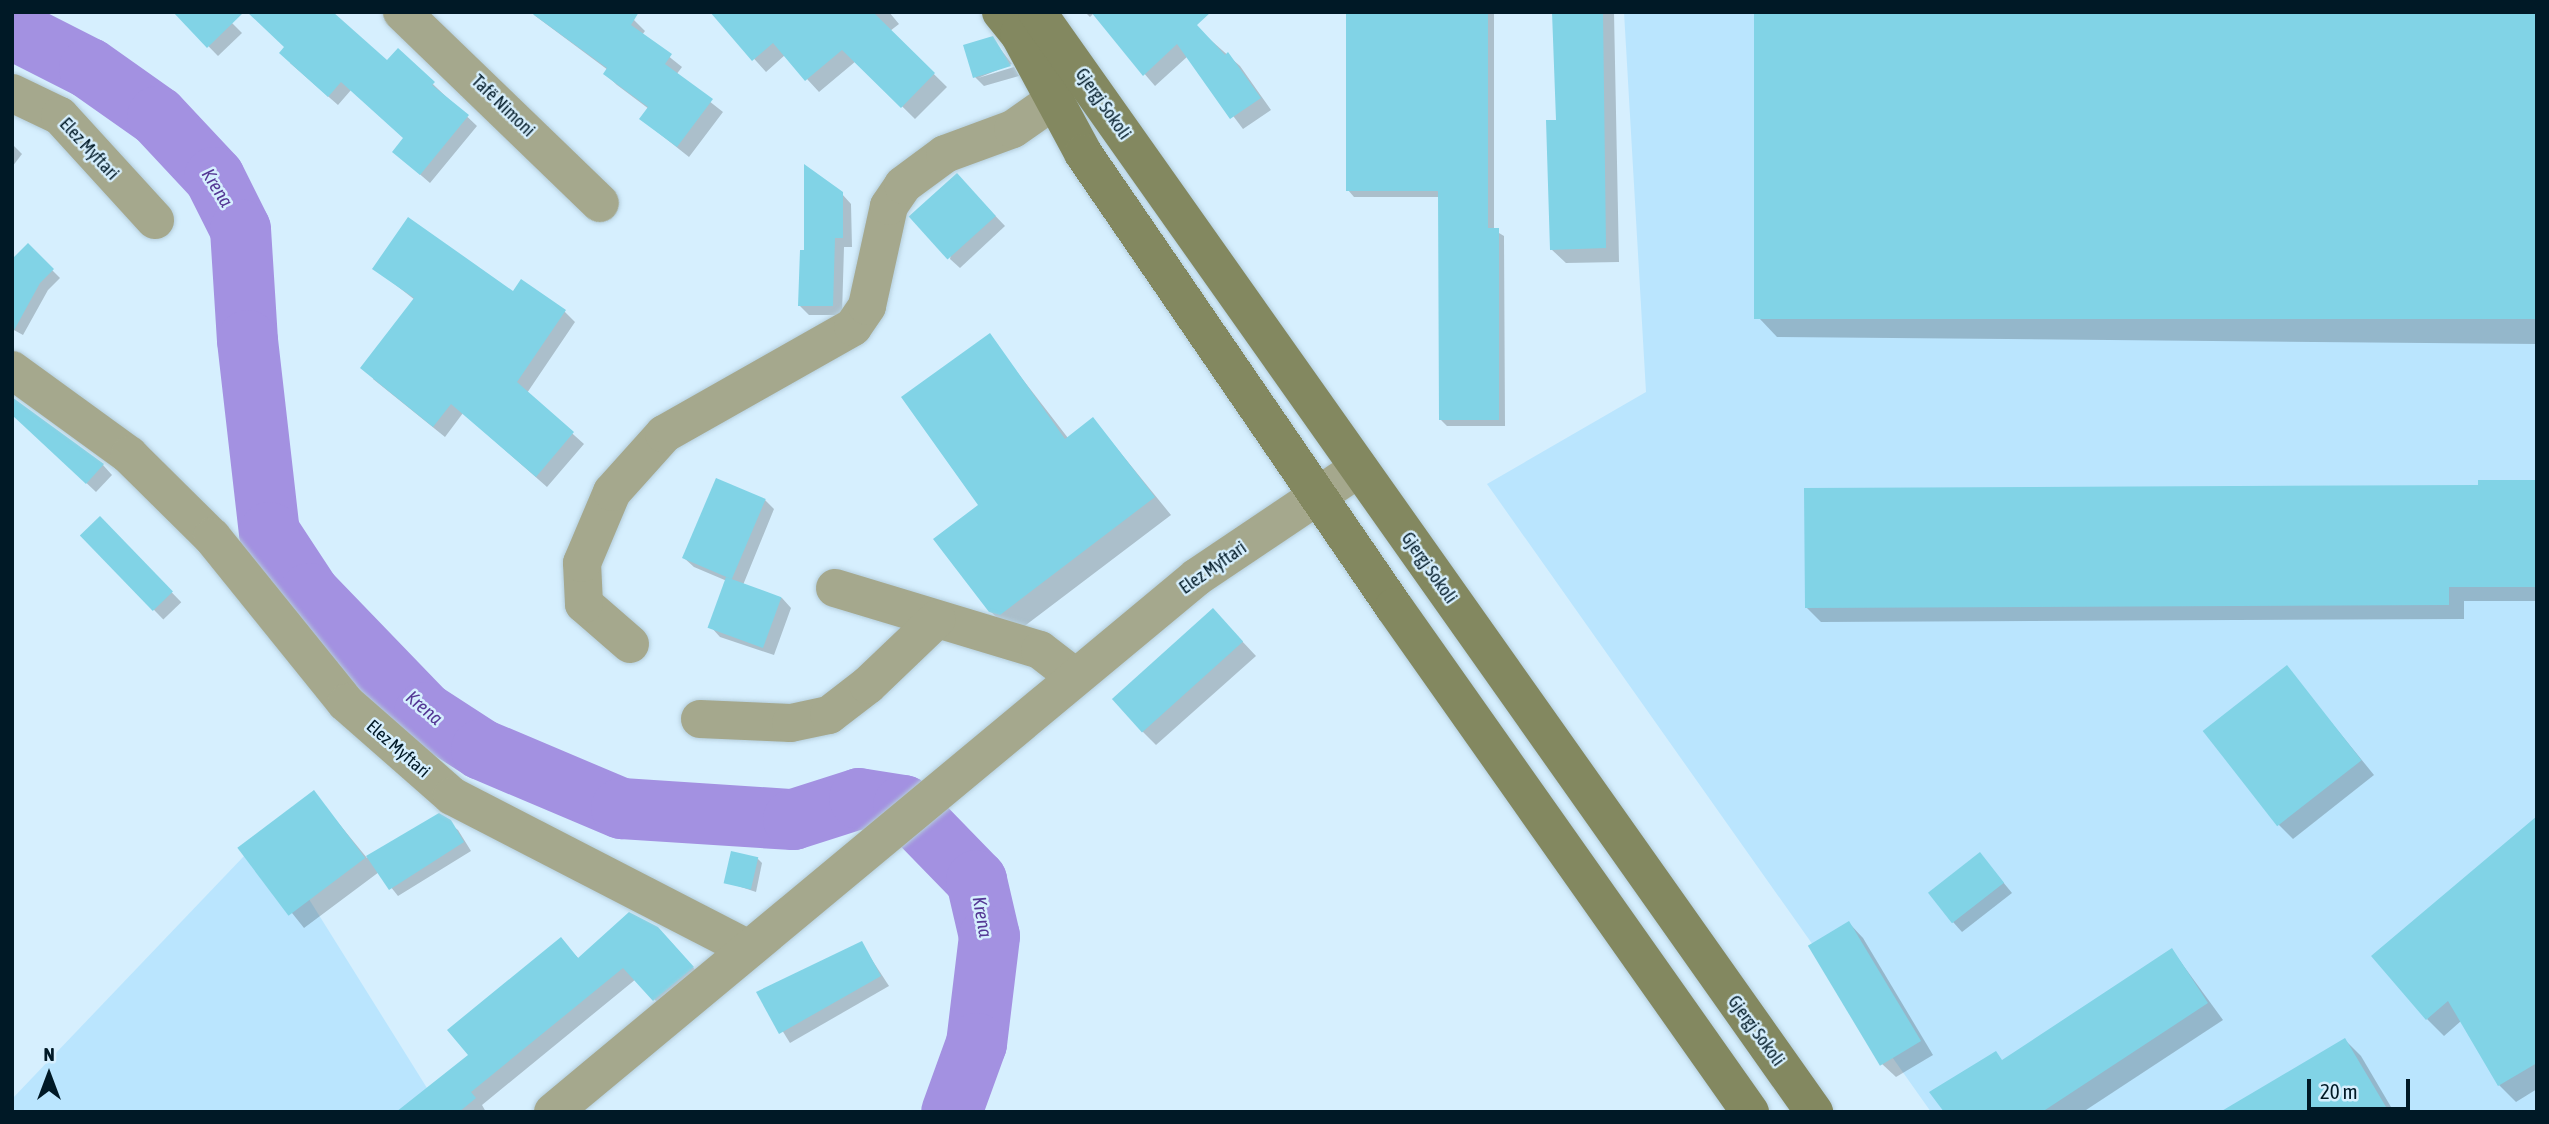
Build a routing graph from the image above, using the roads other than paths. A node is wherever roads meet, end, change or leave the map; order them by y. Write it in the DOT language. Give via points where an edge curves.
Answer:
graph roads {
  1 [pos="402,12"];
  2 [pos="1026,20"];
  3 [pos="12,93"];
  4 [pos="1053,101"];
  5 [pos="600,203"];
  6 [pos="155,220"];
  7 [pos="12,370"];
  8 [pos="1359,468"];
  9 [pos="1320,496"];
  10 [pos="835,588"];
  11 [pos="937,619"];
  12 [pos="630,644"];
  13 [pos="1075,677"];
  14 [pos="700,719"];
  15 [pos="747,948"];
  16 [pos="553,1112"];
  17 [pos="1750,1112"];
  18 [pos="1814,1112"];
  1 -- 5 [label="street, Tafë Nimoni"];
  2 -- 4 [label="main road, Gjergj Sokoli"];
  2 -- 8 [label="main road, Gjergj Sokoli"];
  3 -- 6 [label="street, Elez Myftari" via="60,116"];
  4 -- 9 [label="main road, Gjergj Sokoli" via="1083,153"];
  4 -- 12 [label="street" via="1013,129 945,153 903,185 889,206 867,306 853,327 664,433 612,492 582,563 584,604"];
  7 -- 15 [label="street, Elez Myftari" via="129,455 212,537 346,703 452,796"];
  8 -- 9 [label="street, Elez Myftari"];
  8 -- 18 [label="main road, Gjergj Sokoli"];
  9 -- 13 [label="street, Elez Myftari" via="1197,577"];
  9 -- 17 [label="main road, Gjergj Sokoli"];
  10 -- 11 [label="street"];
  11 -- 13 [label="street" via="1040,650"];
  11 -- 14 [label="street" via="829,715 791,723"];
  13 -- 15 [label="street, Elez Myftari"];
  15 -- 16 [label="street"];
}
